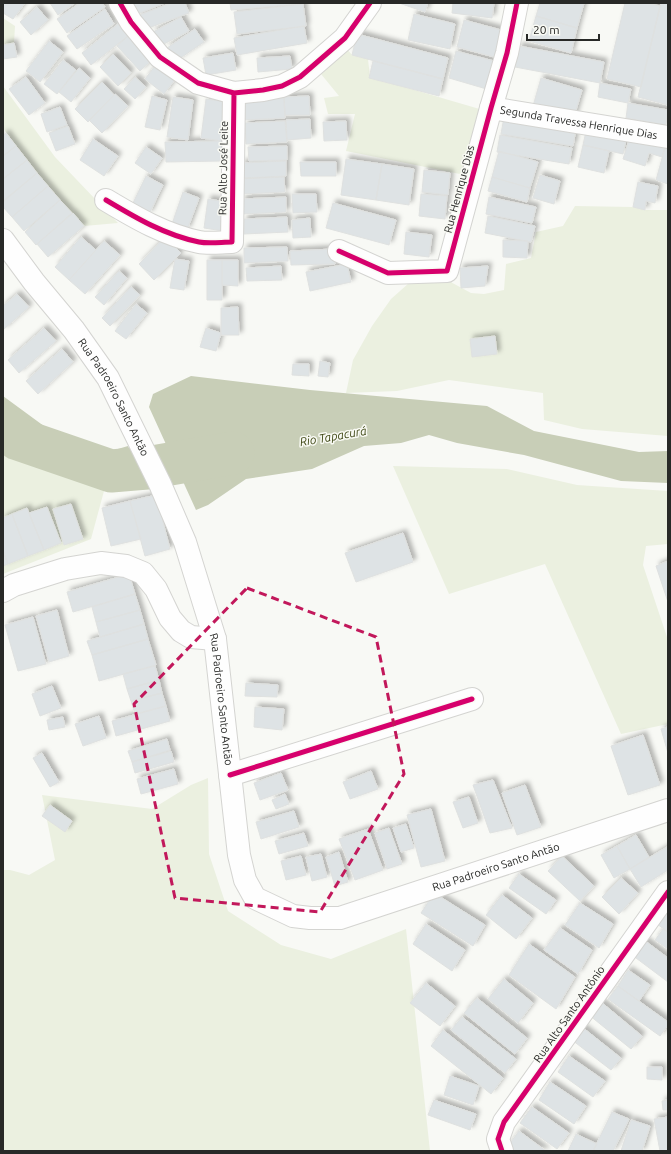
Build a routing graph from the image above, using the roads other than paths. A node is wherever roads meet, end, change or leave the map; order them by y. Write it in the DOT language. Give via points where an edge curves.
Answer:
graph roads {
  1 [pos="120,3"];
  2 [pos="370,3"];
  3 [pos="517,3"];
  4 [pos="234,94"];
  5 [pos="490,108"];
  6 [pos="668,137"];
  7 [pos="106,200"];
  8 [pos="3,240"];
  9 [pos="339,251"];
  10 [pos="3,591"];
  11 [pos="215,639"];
  12 [pos="472,699"];
  13 [pos="230,775"];
  14 [pos="668,810"];
  15 [pos="668,892"];
  16 [pos="502,1151"];
  1 -- 4 [label="street" via="131,22 160,57 198,83"];
  2 -- 4 [label="street" via="345,38 300,77 282,86"];
  3 -- 5 [label="street, Rua Henrique Dias" via="507,53"];
  4 -- 7 [label="street, Rua Alto José Leite" via="232,242 200,242 169,233 143,222"];
  5 -- 6 [label="street, Segunda Travessa Henrique Dias"];
  5 -- 9 [label="street, Rua Henrique Dias" via="447,271 388,273"];
  8 -- 11 [label="street, Rua Padroeiro Santo Antão" via="74,330 108,378 160,484 185,542"];
  10 -- 11 [label="street" via="14,585 66,569 102,563 126,566 143,573 156,589 170,618 181,631 191,637"];
  11 -- 13 [label="street, Rua Padroeiro Santo Antão"];
  12 -- 13 [label="street"];
  13 -- 14 [label="street, Rua Padroeiro Santo Antão" via="244,880 255,898 294,916 310,918 340,918"];
  15 -- 16 [label="street, Rua Alto Santo Antônio" via="504,1122 498,1138"];
}
